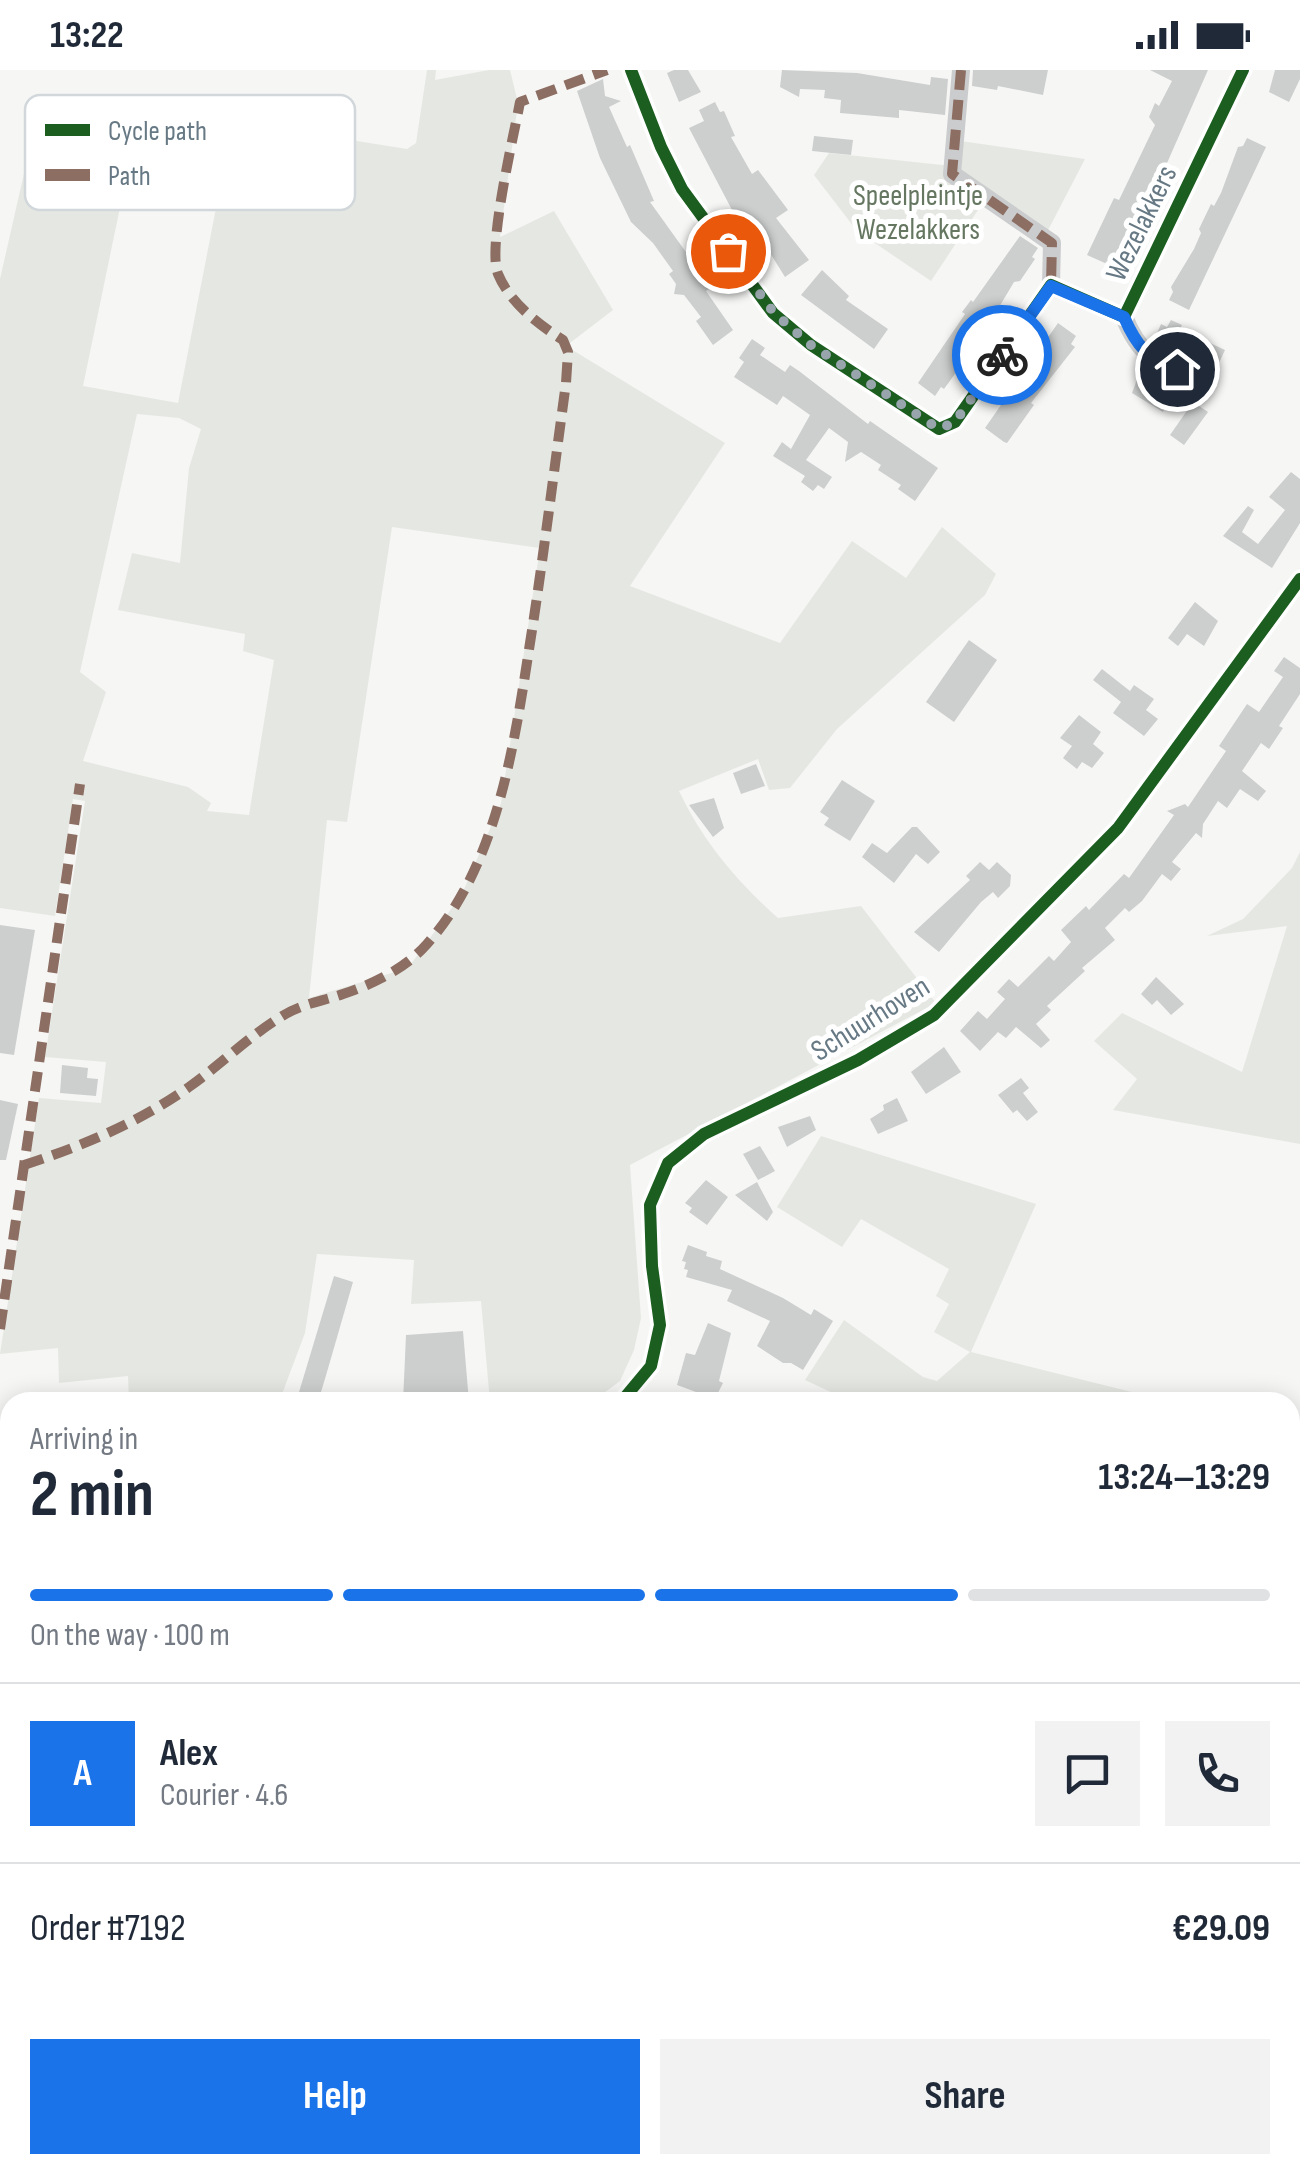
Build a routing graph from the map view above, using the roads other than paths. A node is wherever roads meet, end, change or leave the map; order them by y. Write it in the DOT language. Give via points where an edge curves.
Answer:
graph roads {
  1 [pos="631,70"];
  2 [pos="961,70"];
  3 [pos="1243,70"];
  4 [pos="1051,286"];
  5 [pos="1124,317"];
  6 [pos="1204,382"];
  7 [pos="1300,579"];
  8 [pos="629,1392"];
  1 -- 4 [label="street" via="682,189 774,313 939,429 955,422"];
  2 -- 4 [label="street" via="952,174 1052,244"];
  3 -- 5 [label="street, Wezelakkers"];
  4 -- 5 [label="street, Wezelakkers"];
  5 -- 6 [label="street, Wezelakkers" via="1150,356"];
  7 -- 8 [label="street, Schuurhoven" via="1118,828 934,1015 858,1060 704,1134 668,1164 650,1205 660,1325 651,1366"];
}
